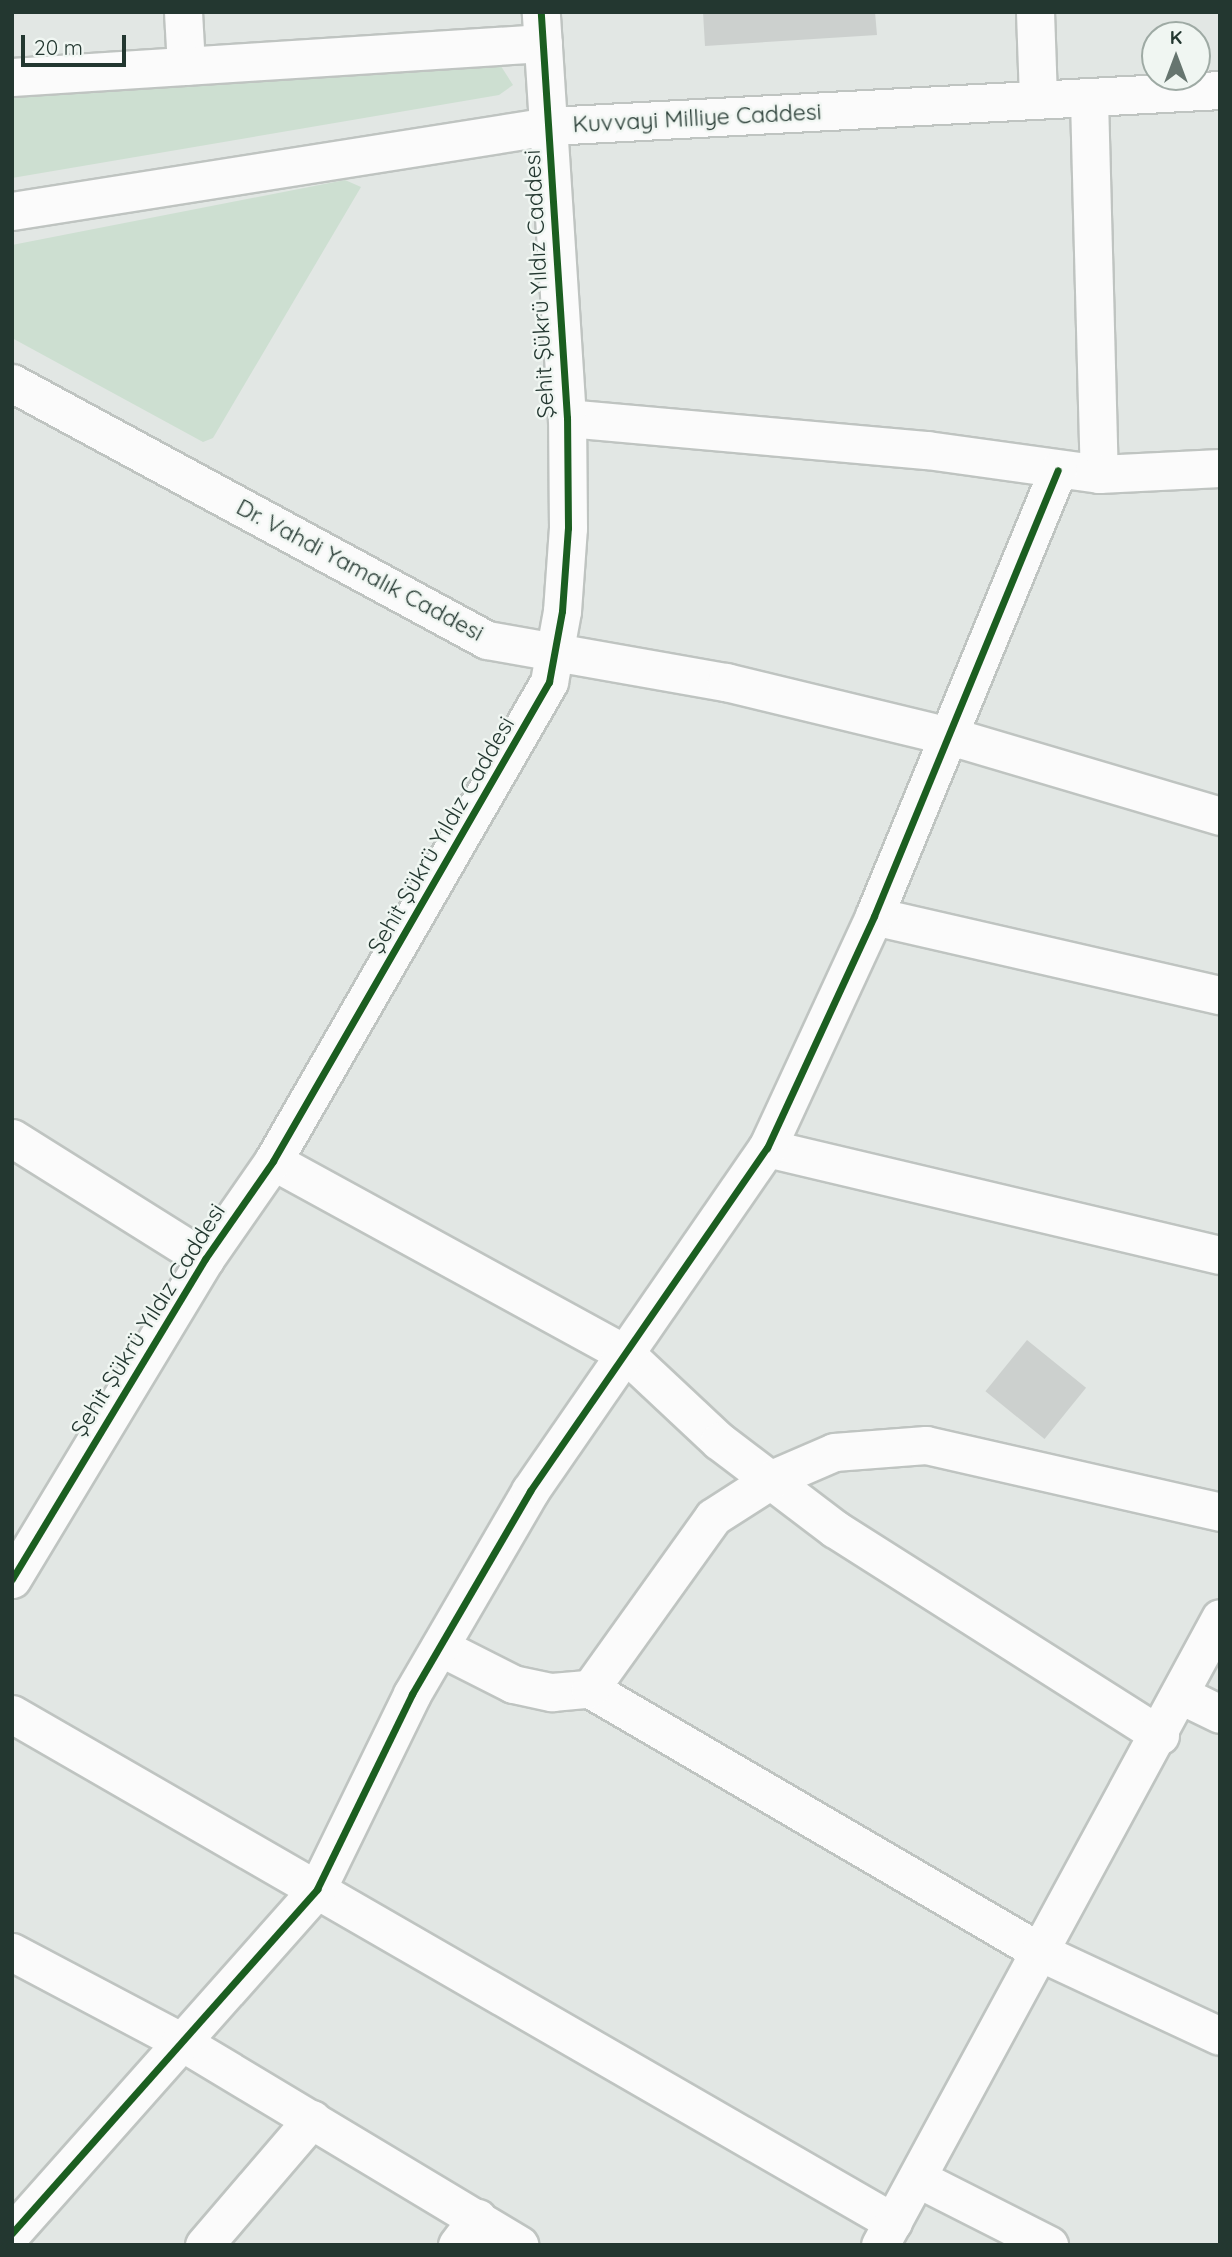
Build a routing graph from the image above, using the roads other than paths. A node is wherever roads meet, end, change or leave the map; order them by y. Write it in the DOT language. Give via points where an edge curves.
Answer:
graph roads {
  1 [pos="183,12"];
  2 [pos="1035,12"];
  3 [pos="542,27"];
  4 [pos="186,66"];
  5 [pos="12,77"];
  6 [pos="1220,90"];
  7 [pos="1038,99"];
  8 [pos="1089,99"];
  9 [pos="549,127"];
  10 [pos="12,211"];
  11 [pos="12,383"];
  12 [pos="567,418"];
  13 [pos="1220,468"];
  14 [pos="1058,470"];
  15 [pos="1099,474"];
  16 [pos="556,655"];
  17 [pos="950,736"];
  18 [pos="1220,816"];
  19 [pos="874,916"];
  20 [pos="1220,995"];
  21 [pos="12,1138"];
  22 [pos="767,1148"];
  23 [pos="273,1161"];
  24 [pos="1220,1255"];
  25 [pos="205,1259"];
  26 [pos="627,1355"];
  27 [pos="774,1478"];
  28 [pos="1220,1512"];
  29 [pos="12,1579"];
  30 [pos="1220,1618"];
  31 [pos="440,1647"];
  32 [pos="590,1689"];
  33 [pos="1181,1695"];
  34 [pos="12,1714"];
  35 [pos="1220,1714"];
  36 [pos="1160,1735"];
  37 [pos="317,1889"];
  38 [pos="12,1952"];
  39 [pos="1042,1953"];
  40 [pos="1220,2036"];
  41 [pos="180,2041"];
  42 [pos="312,2119"];
  43 [pos="919,2179"];
  44 [pos="467,2231"];
  45 [pos="12,2233"];
  46 [pos="886,2233"];
  47 [pos="204,2245"];
  48 [pos="519,2245"];
  49 [pos="1049,2245"];
  1 -- 4 [label="street"];
  2 -- 7 [label="street"];
  3 -- 4 [label="street"];
  3 -- 9 [label="street, Şehit Şükrü Yıldız Caddesi"];
  4 -- 5 [label="street"];
  6 -- 8 [label="street, Kuvvayi Milliye Caddesi"];
  7 -- 8 [label="street, Kuvvayi Milliye Caddesi"];
  7 -- 9 [label="street, Kuvvayi Milliye Caddesi"];
  8 -- 15 [label="street"];
  9 -- 10 [label="street, Kuvvayi Milliye Caddesi"];
  9 -- 12 [label="street, Şehit Şükrü Yıldız Caddesi"];
  11 -- 16 [label="street, Dr. Vahdi Yamalık Caddesi" via="438,616 487,640"];
  12 -- 14 [label="street" via="927,450"];
  12 -- 16 [label="street, Şehit Şükrü Yıldız Caddesi" via="568,528"];
  13 -- 15 [label="street"];
  14 -- 15 [label="street"];
  14 -- 17 [label="street"];
  16 -- 17 [label="street, Dr. Vahdi Yamalık Caddesi" via="726,682"];
  16 -- 23 [label="street, Şehit Şükrü Yıldız Caddesi" via="532,718"];
  17 -- 18 [label="street, Dr. Vahdi Yamalık Caddesi"];
  17 -- 19 [label="street"];
  19 -- 20 [label="street"];
  19 -- 22 [label="street"];
  21 -- 25 [label="street"];
  22 -- 24 [label="street"];
  22 -- 26 [label="street"];
  23 -- 25 [label="street, Şehit Şükrü Yıldız Caddesi"];
  23 -- 26 [label="street"];
  25 -- 29 [label="street, Şehit Şükrü Yıldız Caddesi"];
  26 -- 27 [label="street" via="719,1441"];
  26 -- 31 [label="street" via="530,1491"];
  27 -- 28 [label="street" via="834,1452 926,1445"];
  27 -- 32 [label="street" via="713,1517"];
  27 -- 36 [label="street" via="835,1529"];
  30 -- 33 [label="street"];
  31 -- 32 [label="street" via="513,1684 552,1692"];
  31 -- 37 [label="street"];
  32 -- 39 [label="street"];
  33 -- 35 [label="street"];
  33 -- 36 [label="street"];
  34 -- 37 [label="street"];
  36 -- 39 [label="street"];
  37 -- 41 [label="street"];
  37 -- 46 [label="street"];
  38 -- 41 [label="street"];
  39 -- 40 [label="street"];
  39 -- 43 [label="street"];
  41 -- 42 [label="street"];
  41 -- 45 [label="street"];
  42 -- 44 [label="street"];
  42 -- 47 [label="street"];
  43 -- 46 [label="street"];
  43 -- 49 [label="street"];
  44 -- 48 [label="street"];
}
